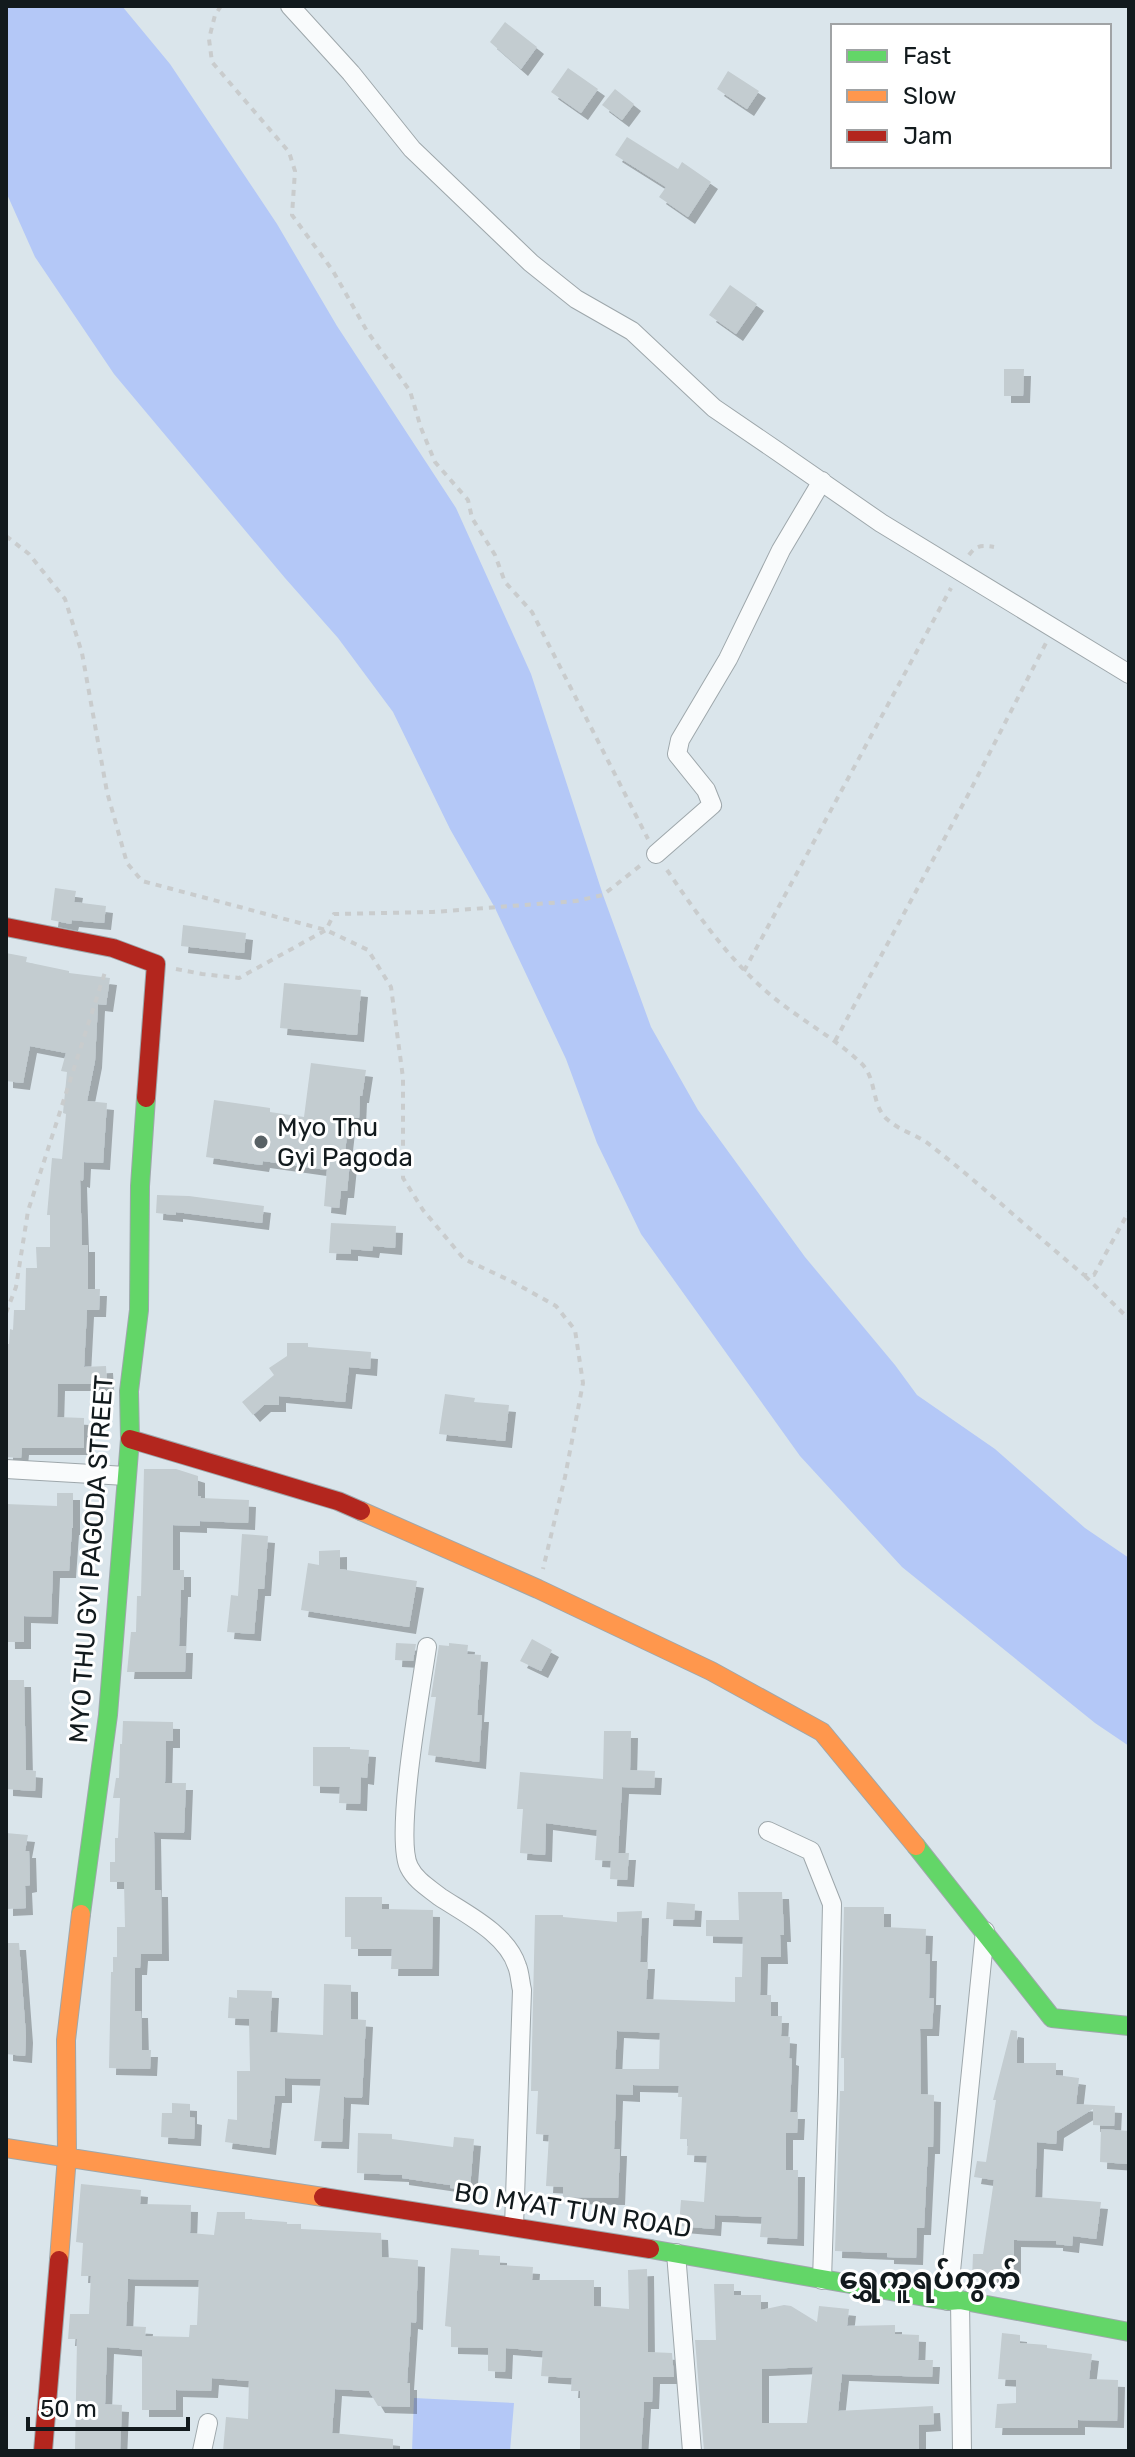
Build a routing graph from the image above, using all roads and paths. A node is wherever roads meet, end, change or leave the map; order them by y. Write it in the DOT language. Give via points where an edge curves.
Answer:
graph roads {
  1 [pos="221,6"];
  2 [pos="290,6"];
  3 [pos="822,481"];
  4 [pos="6,536"];
  5 [pos="994,547"];
  6 [pos="960,572"];
  7 [pos="1056,628"];
  8 [pos="1129,674"];
  9 [pos="656,854"];
  10 [pos="6,927"];
  11 [pos="326,930"];
  12 [pos="113,948"];
  13 [pos="156,964"];
  14 [pos="744,971"];
  15 [pos="835,1041"];
  16 [pos="1129,1211"];
  17 [pos="1084,1275"];
  18 [pos="6,1286"];
  19 [pos="16,1287"];
  20 [pos="6,1313"];
  21 [pos="1129,1319"];
  22 [pos="130,1439"];
  23 [pos="6,1469"];
  24 [pos="126,1476"];
  25 [pos="538,1589"];
  26 [pos="427,1647"];
  27 [pos="768,1831"];
  28 [pos="985,1931"];
  29 [pos="1129,2026"];
  30 [pos="6,2148"];
  31 [pos="67,2156"];
  32 [pos="514,2227"];
  33 [pos="676,2253"];
  34 [pos="822,2280"];
  35 [pos="954,2301"];
  36 [pos="1129,2332"];
  37 [pos="208,2423"];
  38 [pos="43,2451"];
  39 [pos="202,2451"];
  40 [pos="692,2451"];
  41 [pos="962,2451"];
  1 -- 9 [label="path" via="209,39 212,62 289,152 295,171 292,215 410,391 435,462 468,500 505,582 532,612"];
  2 -- 3 [label="street" via="412,149 531,263 576,299 632,331 714,408"];
  3 -- 6 [label="street"];
  3 -- 9 [label="street" via="680,740 677,754 712,805"];
  4 -- 11 [label="path" via="29,554 65,599 82,653 107,792 127,863 142,881"];
  5 -- 6 [label="path" via="973,548"];
  6 -- 7 [label="street"];
  6 -- 14 [label="path"];
  7 -- 8 [label="street"];
  7 -- 15 [label="path"];
  9 -- 11 [label="path" via="603,895 545,905 334,914"];
  9 -- 14 [label="path"];
  10 -- 12 [label="street"];
  11 -- 13 [label="path" via="239,978"];
  11 -- 25 [label="path" via="368,950 391,987 403,1078 403,1178 464,1259 556,1306 575,1330 583,1383"];
  12 -- 13 [label="street"];
  12 -- 19 [label="path" via="28,1211"];
  13 -- 22 [label="street, MYO THU GYI PAGODA STREET"];
  14 -- 15 [label="path"];
  15 -- 17 [label="path" via="866,1067 879,1110 890,1122 928,1142"];
  16 -- 17 [label="path" via="1094,1275"];
  17 -- 21 [label="path"];
  18 -- 19 [label="path"];
  19 -- 20 [label="path"];
  22 -- 24 [label="street, MYO THU GYI PAGODA STREET"];
  22 -- 25 [label="street" via="338,1501"];
  23 -- 24 [label="street"];
  24 -- 31 [label="street, MYO THU GYI PAGODA STREET" via="108,1715 66,2040"];
  25 -- 28 [label="street" via="711,1671 822,1732"];
  26 -- 32 [label="street" via="404,1848 409,1867 422,1884 489,1930 517,1964 522,1990"];
  27 -- 34 [label="street" via="811,1851 832,1904"];
  28 -- 29 [label="street" via="1052,2018"];
  28 -- 35 [label="street"];
  30 -- 31 [label="street, BO MYAT TUN ROAD"];
  31 -- 32 [label="street, BO MYAT TUN ROAD"];
  31 -- 38 [label="street, MYO THU GYI PAGODA STREET"];
  32 -- 33 [label="street, BO MYAT TUN ROAD"];
  33 -- 34 [label="street, BO MYAT TUN ROAD"];
  33 -- 40 [label="street"];
  34 -- 35 [label="street, BO MYAT TUN ROAD"];
  35 -- 36 [label="street, BO MYAT TUN ROAD"];
  35 -- 41 [label="street"];
  37 -- 39 [label="street"];
}
